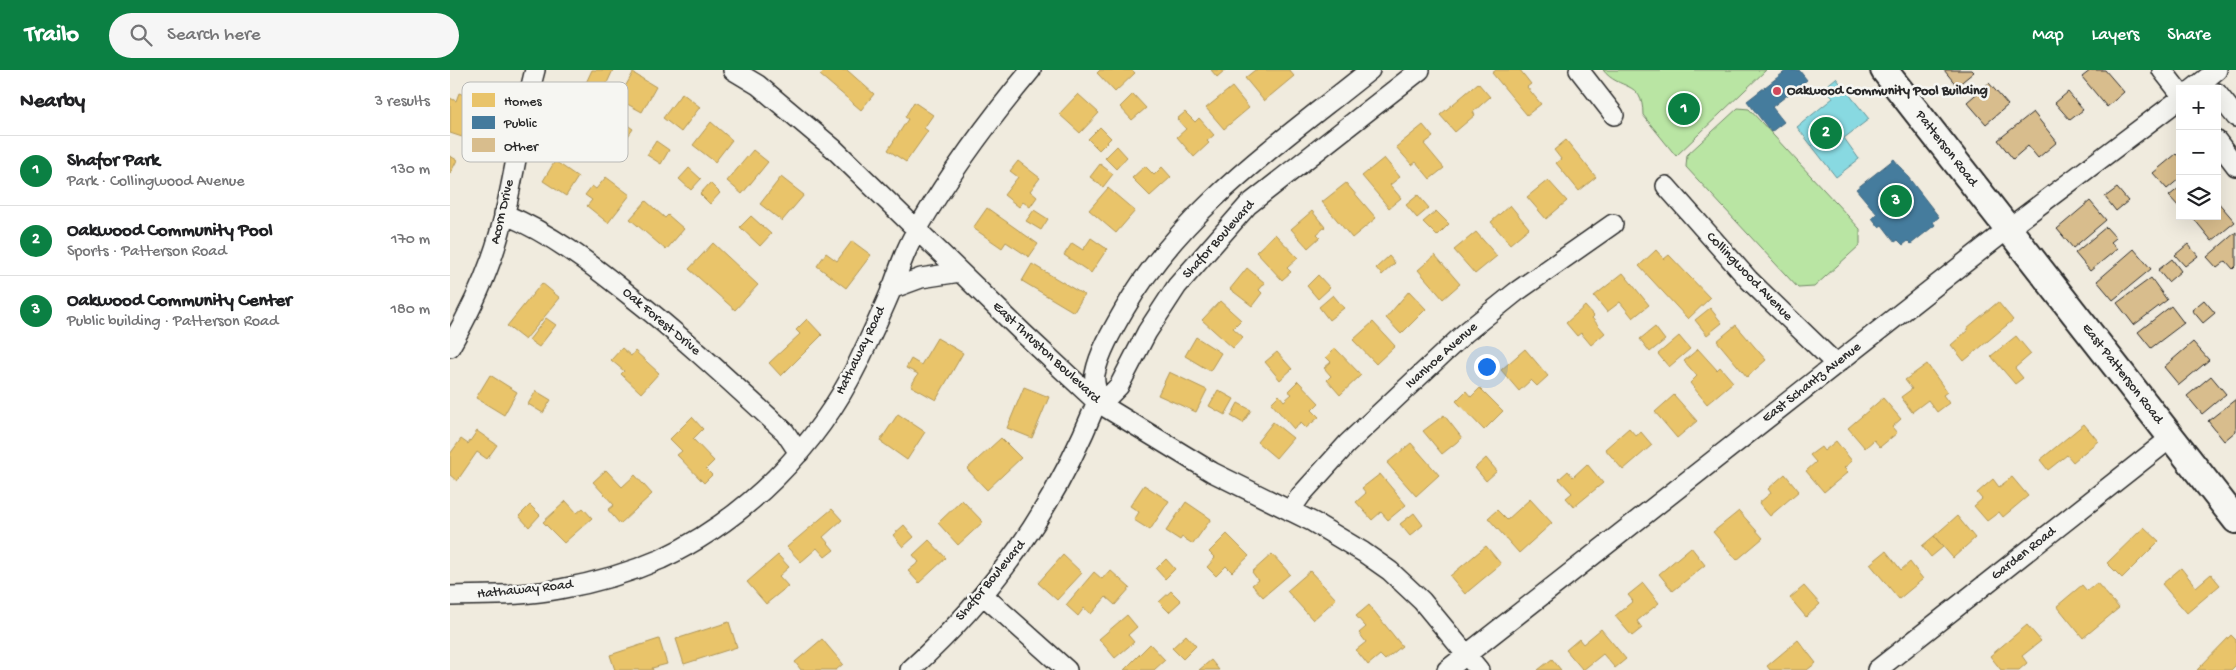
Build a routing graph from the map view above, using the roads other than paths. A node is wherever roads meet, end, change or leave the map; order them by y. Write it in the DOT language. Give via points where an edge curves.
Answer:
graph roads {
  1 [pos="733,70"];
  2 [pos="1031,70"];
  3 [pos="1370,70"];
  4 [pos="1420,70"];
  5 [pos="1579,70"];
  6 [pos="1884,70"];
  7 [pos="2162,70"];
  8 [pos="759,77"];
  9 [pos="2208,82"];
  10 [pos="2176,88"];
  11 [pos="2176,102"];
  12 [pos="1614,115"];
  13 [pos="2236,117"];
  14 [pos="2221,146"];
  15 [pos="515,162"];
  16 [pos="2236,166"];
  17 [pos="1666,186"];
  18 [pos="504,214"];
  19 [pos="1613,224"];
  20 [pos="2009,228"];
  21 [pos="917,229"];
  22 [pos="960,272"];
  23 [pos="892,289"];
  24 [pos="450,347"];
  25 [pos="1836,364"];
  26 [pos="1097,402"];
  27 [pos="2172,437"];
  28 [pos="799,453"];
  29 [pos="1290,511"];
  30 [pos="2236,520"];
  31 [pos="450,596"];
  32 [pos="983,596"];
  33 [pos="1467,654"];
  34 [pos="910,670"];
  35 [pos="1067,670"];
  36 [pos="1447,670"];
  37 [pos="1479,670"];
  38 [pos="1877,670"];
  1 -- 8 [label="street, East Thruston Boulevard"];
  2 -- 21 [label="street, Hathaway Road" via="987,123"];
  3 -- 26 [label="street, Shafor Boulevard" via="1224,188 1157,260 1124,309 1100,359 1094,381"];
  4 -- 26 [label="street, Shafor Boulevard" via="1248,205 1177,286 1147,332 1119,386"];
  5 -- 12 [label="street"];
  6 -- 20 [label="main road, Patterson Road"];
  7 -- 10 [label="street"];
  8 -- 21 [label="street, East Thruston Boulevard"];
  9 -- 13 [label="street"];
  11 -- 20 [label="street, East Schantz Avenue"];
  14 -- 16 [label="street"];
  15 -- 18 [label="street, Acorn Drive"];
  17 -- 25 [label="street, Collingwood Avenue" via="1749,280"];
  18 -- 24 [label="street, Acorn Drive" via="488,268"];
  18 -- 28 [label="street, Oak Forest Drive" via="570,250 659,318 785,432"];
  19 -- 29 [label="street, Ivanhoe Avenue" via="1465,333 1347,444 1301,494"];
  20 -- 25 [label="street, East Schantz Avenue"];
  20 -- 27 [label="main road, East Patterson Road"];
  21 -- 22 [label="street, East Thruston Boulevard"];
  21 -- 23 [label="street, Hathaway Road"];
  22 -- 23 [label="street" via="921,278"];
  22 -- 26 [label="street, East Thruston Boulevard"];
  23 -- 28 [label="street, Hathaway Road" via="858,364 834,405"];
  25 -- 33 [label="street, East Schantz Avenue"];
  26 -- 29 [label="street, East Thruston Boulevard" via="1212,472"];
  26 -- 32 [label="street, Shafor Boulevard" via="1071,463 1044,512"];
  27 -- 30 [label="main road, East Patterson Road"];
  27 -- 38 [label="street, Garden Road"];
  28 -- 31 [label="street, Hathaway Road" via="752,500 713,529 660,559 596,581 557,590"];
  29 -- 33 [label="street, East Thruston Boulevard" via="1354,547 1390,572 1422,602"];
  32 -- 34 [label="street, Shafor Boulevard"];
  32 -- 35 [label="street"];
  33 -- 36 [label="street, East Schantz Avenue"];
  33 -- 37 [label="street, East Thruston Boulevard"];
}
